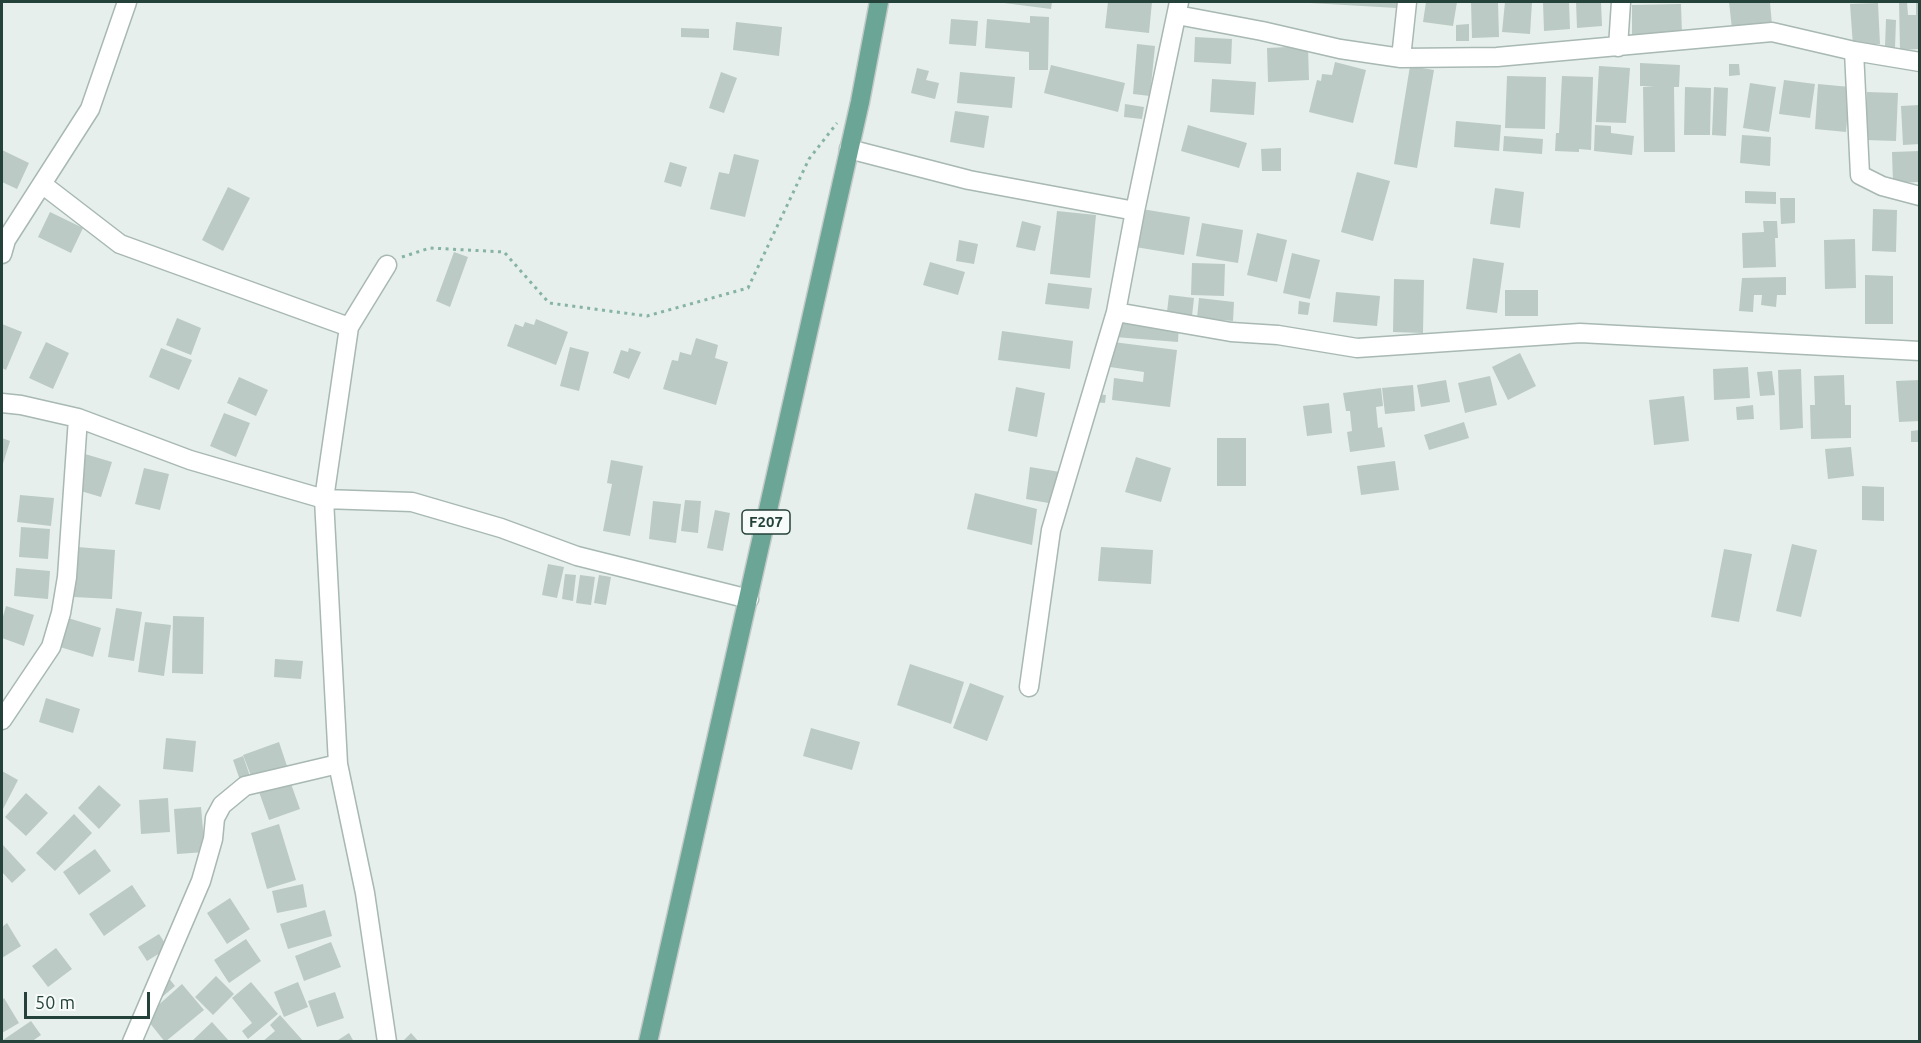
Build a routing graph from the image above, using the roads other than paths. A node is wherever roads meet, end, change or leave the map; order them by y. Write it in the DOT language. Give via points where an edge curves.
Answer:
graph roads {
  1 [pos="127,2"];
  2 [pos="879,2"];
  3 [pos="1407,2"];
  4 [pos="1621,2"];
  5 [pos="1178,8"];
  6 [pos="1618,47"];
  7 [pos="1854,51"];
  8 [pos="1401,58"];
  9 [pos="1920,62"];
  10 [pos="849,149"];
  11 [pos="42,184"];
  12 [pos="1920,196"];
  13 [pos="1135,211"];
  14 [pos="2,254"];
  15 [pos="387,265"];
  16 [pos="1116,312"];
  17 [pos="349,327"];
  18 [pos="1920,351"];
  19 [pos="2,403"];
  20 [pos="78,418"];
  21 [pos="324,499"];
  22 [pos="749,599"];
  23 [pos="1029,687"];
  24 [pos="2,720"];
  25 [pos="338,764"];
  26 [pos="132,1041"];
  27 [pos="387,1041"];
  28 [pos="648,1041"];
  1 -- 11 [label="street" via="90,109"];
  2 -- 10 [label="main road, F207"];
  3 -- 8 [label="street"];
  4 -- 6 [label="street"];
  5 -- 8 [label="street" via="1340,49"];
  5 -- 13 [label="street"];
  6 -- 7 [label="street" via="1772,32"];
  6 -- 8 [label="street" via="1497,57"];
  7 -- 9 [label="street"];
  7 -- 12 [label="street" via="1860,175 1882,186"];
  10 -- 13 [label="street" via="969,180"];
  10 -- 22 [label="main road, F207"];
  11 -- 14 [label="street" via="6,240"];
  11 -- 17 [label="street" via="120,244"];
  13 -- 16 [label="street"];
  15 -- 17 [label="street"];
  16 -- 18 [label="street" via="1357,348 1580,333"];
  16 -- 23 [label="street" via="1051,530"];
  17 -- 21 [label="street"];
  19 -- 20 [label="street"];
  20 -- 21 [label="street" via="190,460"];
  20 -- 24 [label="street" via="61,614 51,647"];
  21 -- 22 [label="street" via="412,502 577,556"];
  21 -- 25 [label="street"];
  22 -- 28 [label="main road, F207"];
  25 -- 26 [label="street" via="244,786 222,805 215,818 201,881"];
  25 -- 27 [label="street" via="365,893"];
}
